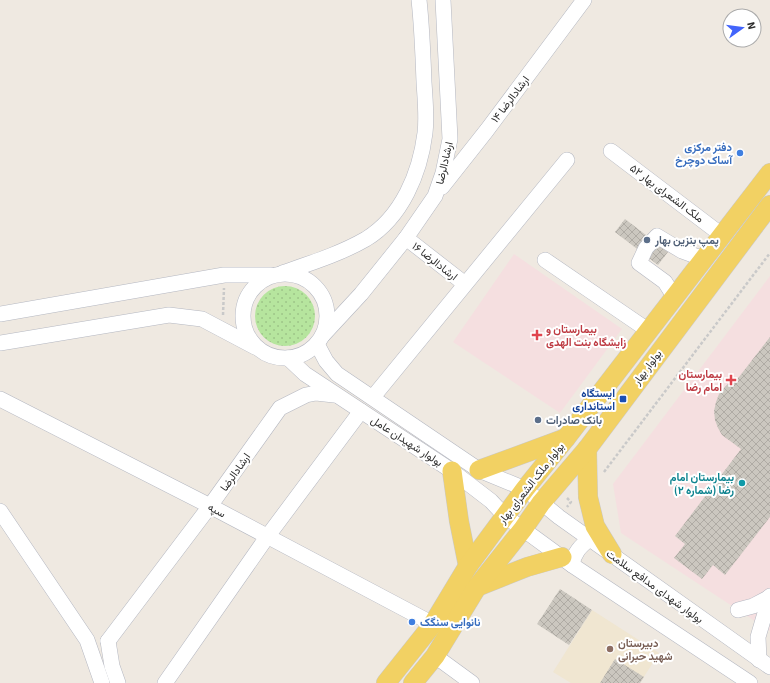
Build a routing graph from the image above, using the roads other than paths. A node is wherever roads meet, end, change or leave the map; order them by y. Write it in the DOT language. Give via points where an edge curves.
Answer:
graph roads {
  1 [pos="419,0"];
  2 [pos="584,0"];
  3 [pos="447,3"];
  4 [pos="612,151"];
  5 [pos="567,160"];
  6 [pos="770,173"];
  7 [pos="435,196"];
  8 [pos="770,205"];
  9 [pos="723,236"];
  10 [pos="406,238"];
  11 [pos="704,259"];
  12 [pos="545,260"];
  13 [pos="277,274"];
  14 [pos="465,284"];
  15 [pos="674,298"];
  16 [pos="0,314"];
  17 [pos="649,331"];
  18 [pos="320,339"];
  19 [pos="0,343"];
  20 [pos="257,348"];
  21 [pos="288,358"];
  22 [pos="337,395"];
  23 [pos="373,397"];
  24 [pos="0,399"];
  25 [pos="361,411"];
  26 [pos="566,438"];
  27 [pos="587,448"];
  28 [pos="479,470"];
  29 [pos="452,471"];
  30 [pos="525,489"];
  31 [pos="542,503"];
  32 [pos="210,506"];
  33 [pos="0,511"];
  34 [pos="505,516"];
  35 [pos="523,529"];
  36 [pos="267,537"];
  37 [pos="590,539"];
  38 [pos="612,554"];
  39 [pos="567,561"];
  40 [pos="468,566"];
  41 [pos="477,586"];
  42 [pos="770,597"];
  43 [pos="738,610"];
  44 [pos="433,624"];
  45 [pos="87,640"];
  46 [pos="108,641"];
  47 [pos="434,656"];
  48 [pos="764,664"];
  49 [pos="102,683"];
  50 [pos="118,683"];
  51 [pos="165,683"];
  52 [pos="386,683"];
  53 [pos="413,683"];
  54 [pos="472,683"];
  55 [pos="750,683"];
  1 -- 13 [label="street" via="426,107 425,133 418,168 410,189 387,223 367,238 340,252"];
  2 -- 7 [label="street, ارشادالرضا ۱۴"];
  3 -- 7 [label="street, ارشادالرضا" via="450,139 444,174"];
  4 -- 9 [label="street, ملک الشعرای بهار ۵۲"];
  5 -- 14 [label="street"];
  6 -- 9 [label="main road, بولوار ملک الشعرای بهار"];
  7 -- 10 [label="street, ارشادالرضا"];
  8 -- 27 [label="main road, بولوار بهار"];
  9 -- 11 [label="main road, بولوار ملک الشعرای بهار"];
  10 -- 14 [label="street, ارشادالرضا ۱۶"];
  10 -- 18 [label="street, ارشادالرضا" via="361,294"];
  11 -- 15 [label="main road, بولوار ملک الشعرای بهار"];
  11 -- 15 [label="street" via="682,251 657,236 646,248 639,263 665,282"];
  12 -- 17 [label="street"];
  13 -- 16 [label="street" via="224,275"];
  13 -- 18 [label="street" via="304,277 320,292 325,302 327,324"];
  13 -- 20 [label="street" via="261,280 253,288 243,307 245,329"];
  14 -- 23 [label="street"];
  15 -- 17 [label="main road, بولوار ملک الشعرای بهار"];
  17 -- 26 [label="main road, بولوار ملک الشعرای بهار"];
  18 -- 21 [label="street" via="309,351"];
  18 -- 23 [label="street, بولوار شهیدان عامل" via="326,361 337,374"];
  19 -- 20 [label="street" via="169,314 202,319"];
  20 -- 21 [label="street" via="271,356"];
  21 -- 22 [label="street, بولوار شهیدان عامل" via="305,374"];
  22 -- 25 [label="street, بولوار شهیدان عامل"];
  22 -- 32 [label="street, ارشادالرضا" via="306,394 280,408"];
  23 -- 28 [label="street, بولوار شهیدان عامل"];
  24 -- 32 [label="street, سپه"];
  25 -- 29 [label="street, بولوار شهیدان عامل"];
  25 -- 36 [label="street"];
  26 -- 28 [label="main road"];
  26 -- 30 [label="main road, بولوار ملک الشعرای بهار"];
  27 -- 31 [label="main road, بولوار بهار"];
  27 -- 38 [label="main road" via="588,497 596,526"];
  28 -- 30 [label="street, بولوار شهیدان عامل"];
  29 -- 34 [label="street, بولوار شهیدان عامل" via="492,501"];
  29 -- 40 [label="main road"];
  30 -- 31 [label="street, بولوار شهیدان عامل"];
  30 -- 34 [label="main road, بولوار ملک الشعرای بهار"];
  31 -- 35 [label="main road, بولوار بهار"];
  31 -- 37 [label="street, بولوار شهدای مدافع سلامت"];
  32 -- 36 [label="street, سپه"];
  32 -- 46 [label="street, ارشادالرضا"];
  33 -- 45 [label="street"];
  34 -- 35 [label="street, بولوار شهیدان عامل"];
  34 -- 40 [label="main road, بولوار ملک الشعرای بهار"];
  35 -- 39 [label="street"];
  35 -- 41 [label="main road, بولوار ملک الشعرای بهار"];
  36 -- 44 [label="street, سپه"];
  36 -- 51 [label="street"];
  37 -- 38 [label="street, بولوار شهدای مدافع سلامت"];
  37 -- 39 [label="street"];
  38 -- 48 [label="street, بولوار شهدای مدافع سلامت"];
  39 -- 41 [label="main road" via="527,568"];
  39 -- 55 [label="street"];
  40 -- 44 [label="main road, بولوار ملک الشعرای بهار"];
  41 -- 47 [label="main road, بولوار ملک الشعرای بهار"];
  42 -- 43 [label="street"];
  42 -- 48 [label="street" via="758,637"];
  44 -- 52 [label="main road, بولوار ملک الشعرای بهار"];
  45 -- 46 [label="street"];
  45 -- 49 [label="street"];
  46 -- 50 [label="street"];
  47 -- 53 [label="main road, بولوار ملک الشعرای بهار"];
  47 -- 54 [label="street"];
}
